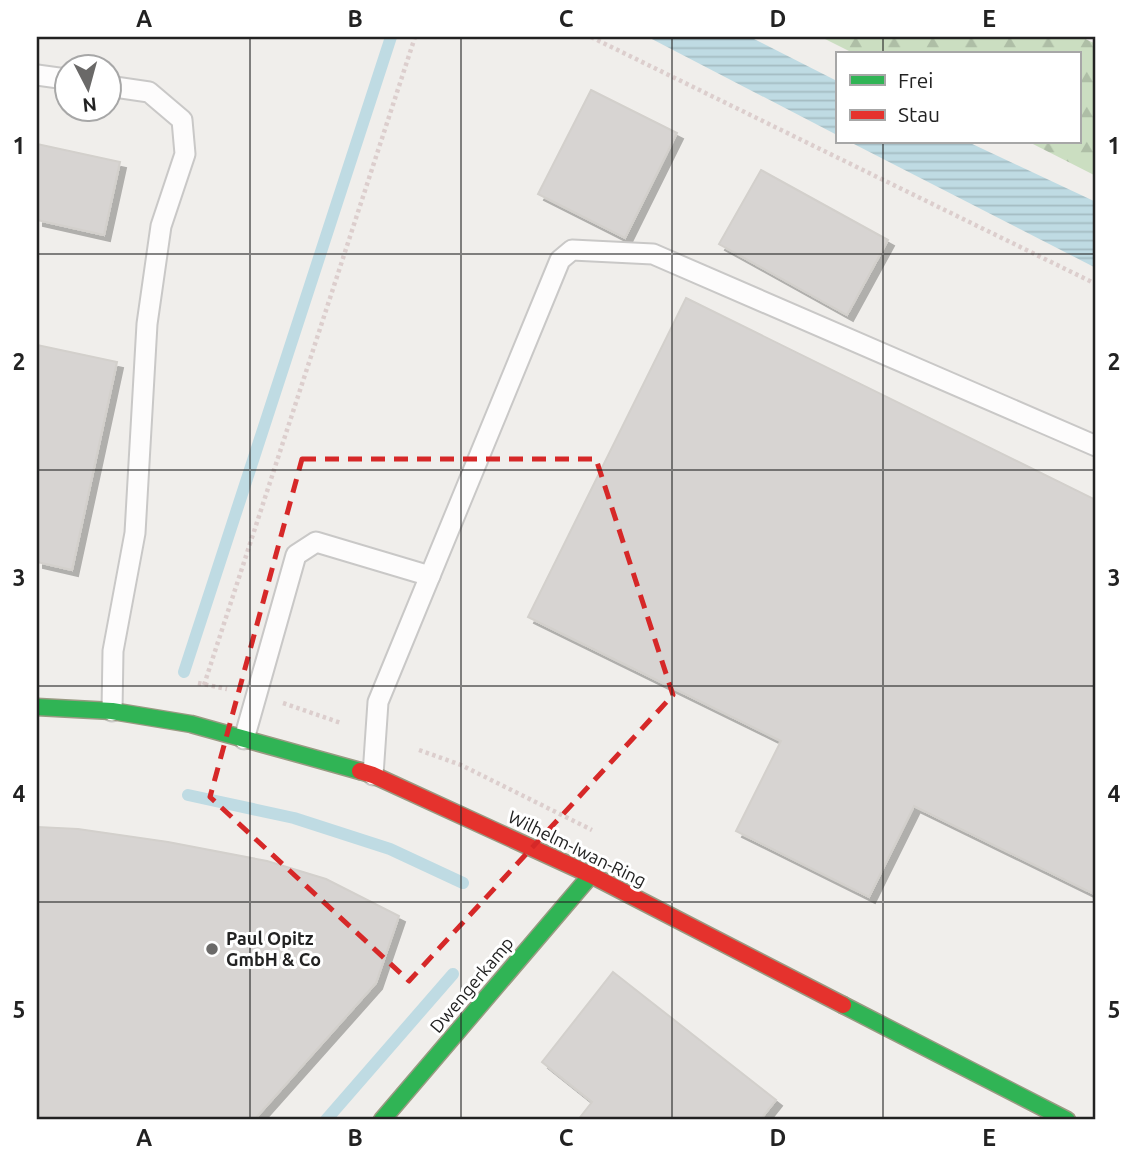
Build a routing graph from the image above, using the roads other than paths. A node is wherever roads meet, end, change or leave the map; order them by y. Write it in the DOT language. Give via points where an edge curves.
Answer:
graph roads {
  1 [pos="122,88"];
  2 [pos="1096,446"];
  3 [pos="430,576"];
  4 [pos="37,707"];
  5 [pos="112,711"];
  6 [pos="244,739"];
  7 [pos="373,775"];
  8 [pos="591,875"];
  9 [pos="382,1120"];
  10 [pos="1067,1120"];
  1 -- 5 [label="lane" via="149,92 181,120 185,154 161,226 147,324 135,533 113,651"];
  2 -- 3 [label="lane" via="653,254 572,250 559,260"];
  3 -- 6 [label="lane" via="316,542 296,555"];
  3 -- 7 [label="lane" via="379,702"];
  4 -- 5 [label="street, Wilhelm-Iwan-Ring"];
  5 -- 6 [label="street, Wilhelm-Iwan-Ring" via="191,724"];
  6 -- 7 [label="street, Wilhelm-Iwan-Ring"];
  7 -- 8 [label="street, Wilhelm-Iwan-Ring"];
  8 -- 9 [label="street, Dwengerkamp"];
  8 -- 10 [label="street, Wilhelm-Iwan-Ring"];
}
